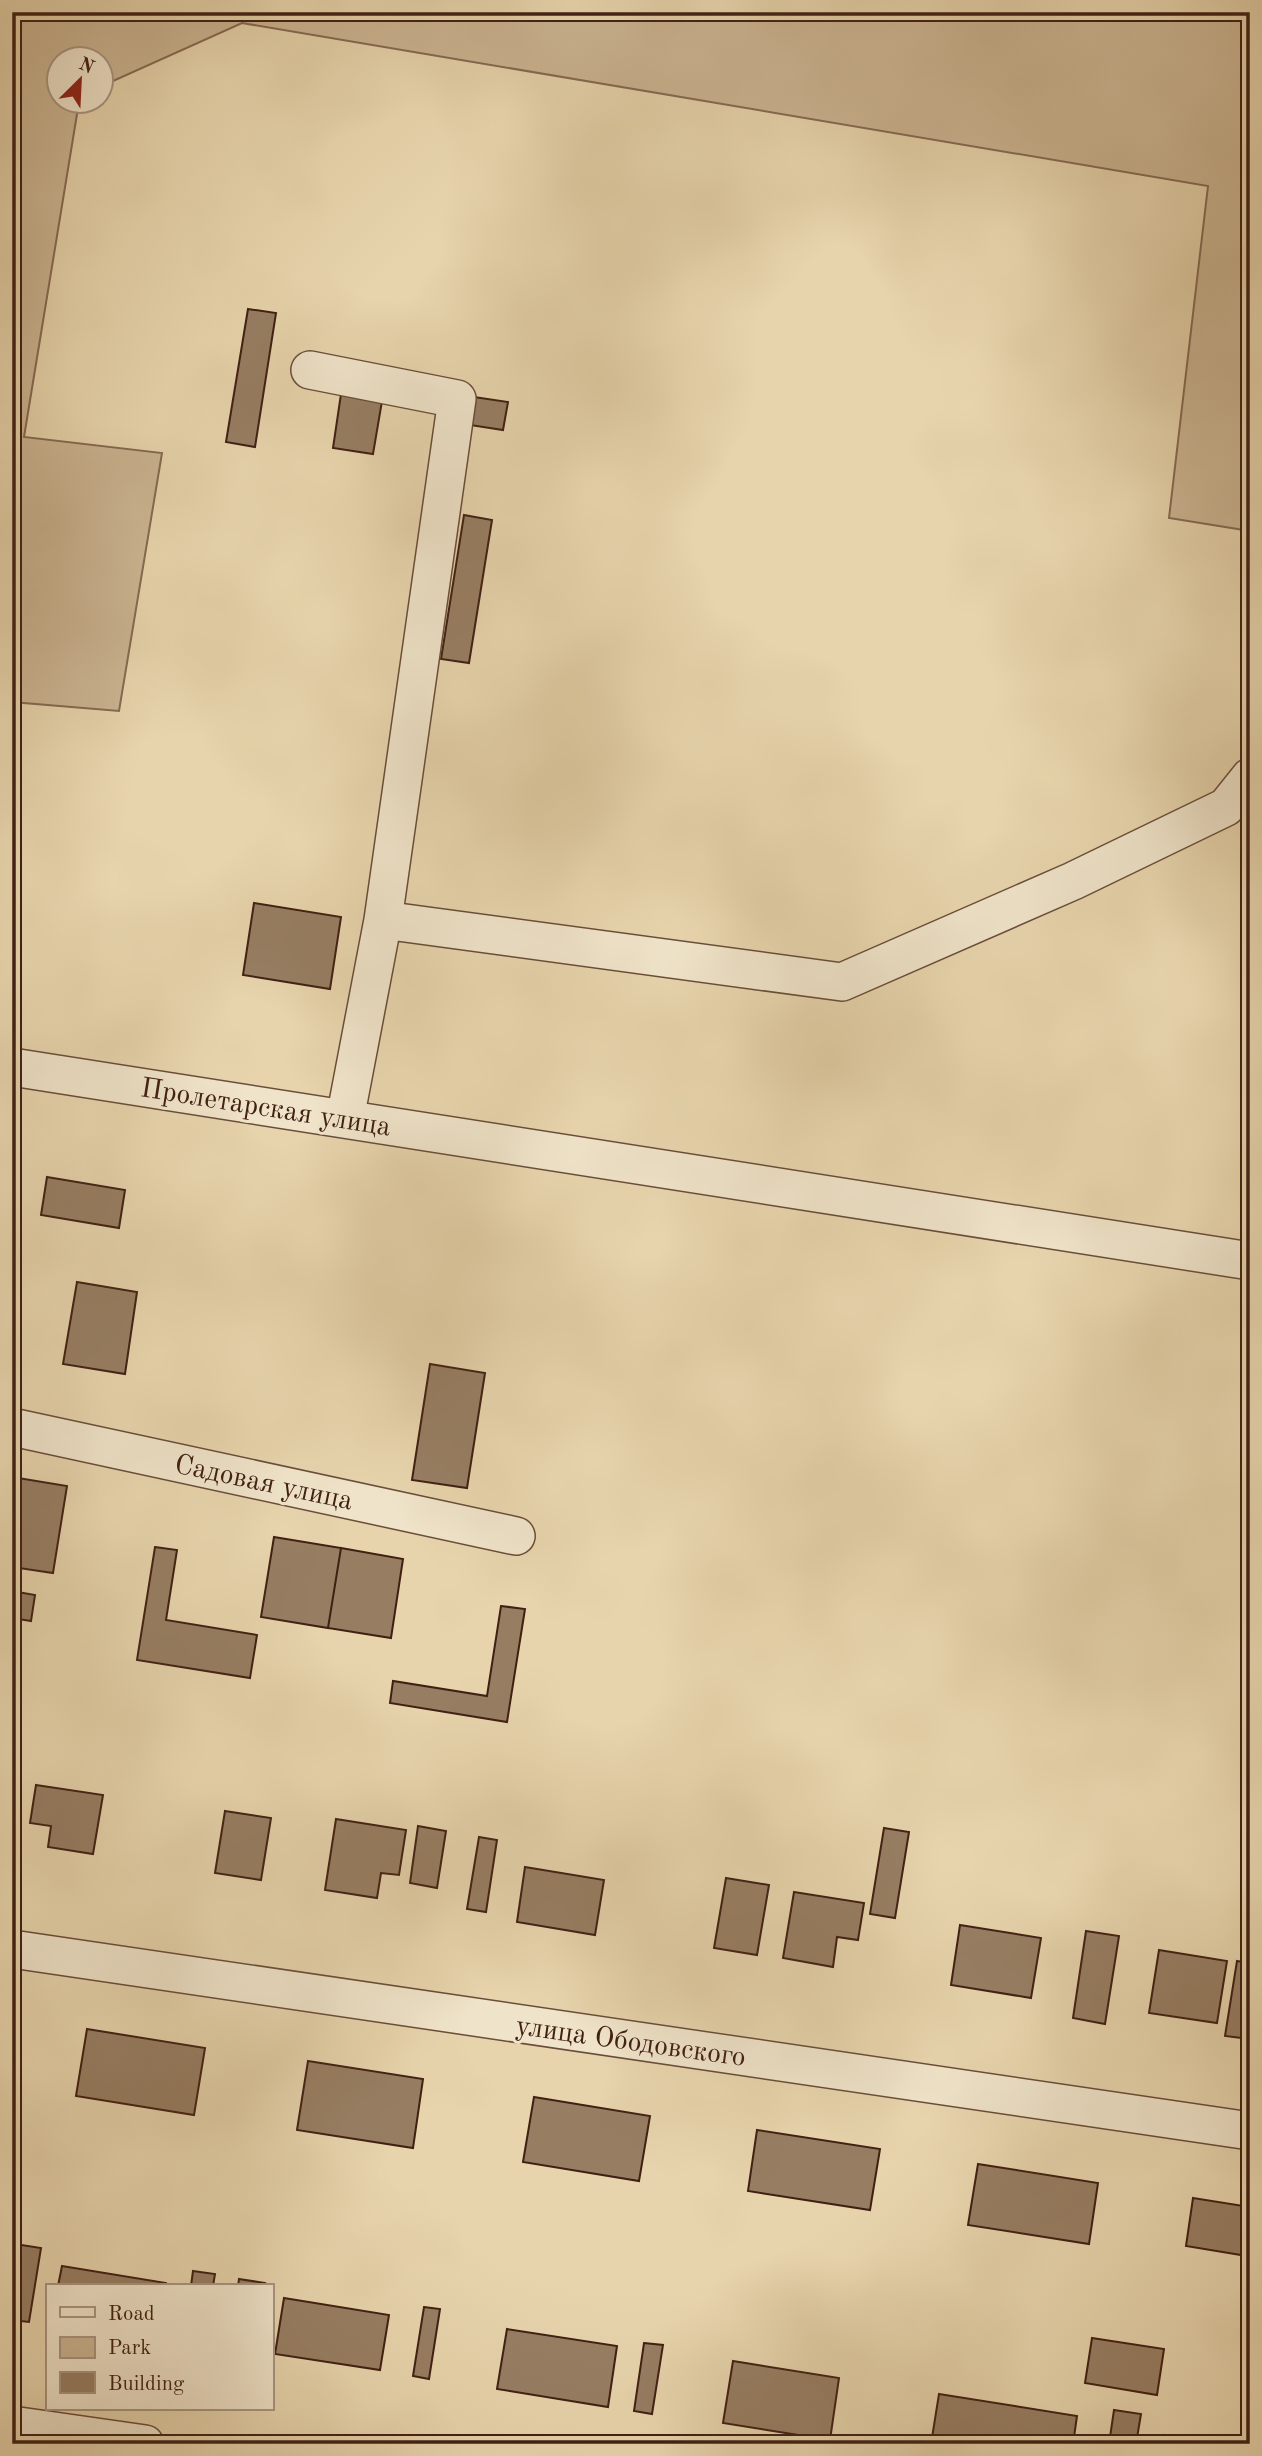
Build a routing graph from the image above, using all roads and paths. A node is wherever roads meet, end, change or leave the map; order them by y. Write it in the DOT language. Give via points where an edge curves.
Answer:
graph roads {
  1 [pos="310,370"];
  2 [pos="1250,777"];
  3 [pos="383,920"];
  4 [pos="12,1068"];
  5 [pos="345,1119"];
  6 [pos="1250,1261"];
  7 [pos="12,1427"];
  8 [pos="516,1536"];
  9 [pos="12,1949"];
  10 [pos="1250,2131"];
  11 [pos="12,2425"];
  12 [pos="145,2444"];
  1 -- 3 [label="street" via="457,398"];
  2 -- 3 [label="street" via="1226,807 1073,881 842,982"];
  3 -- 5 [label="street"];
  4 -- 5 [label="street, Пролетарская улица"];
  5 -- 6 [label="street, Пролетарская улица"];
  7 -- 8 [label="street, Садовая улица"];
  9 -- 10 [label="street, улица Ободовского"];
  11 -- 12 [label="street"];
}
